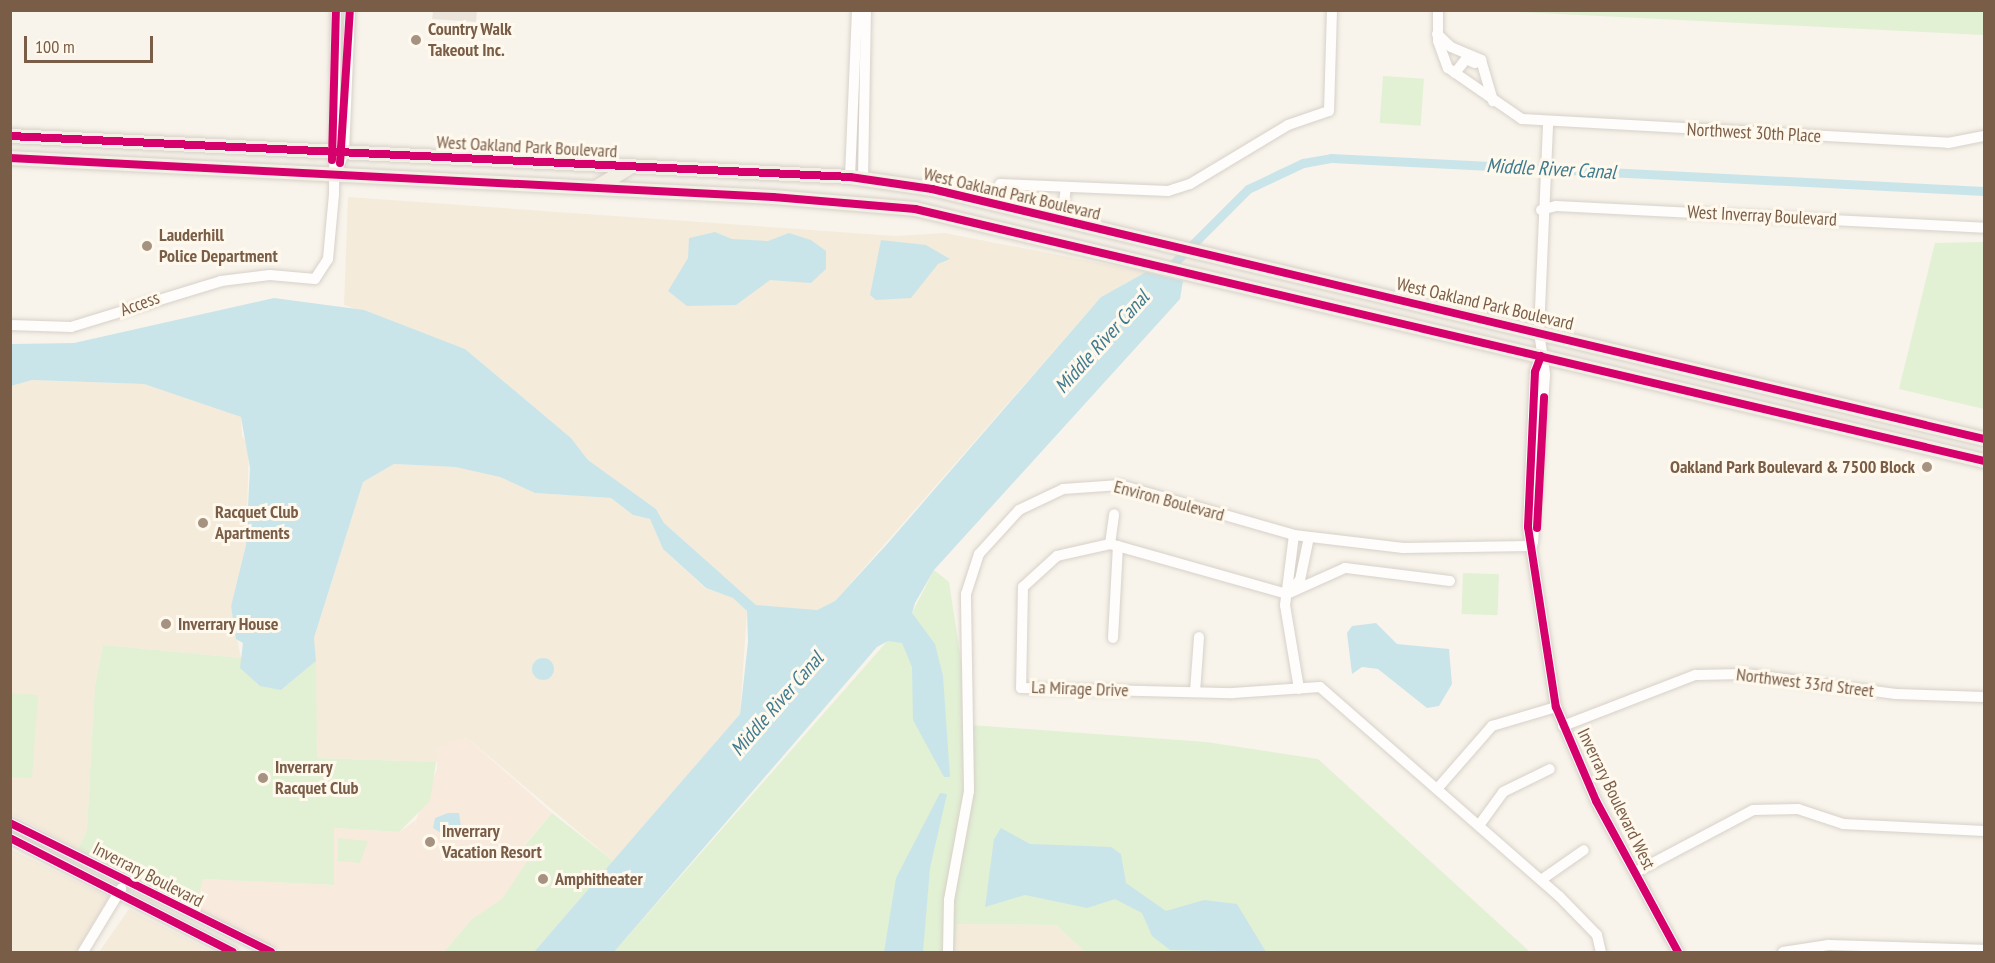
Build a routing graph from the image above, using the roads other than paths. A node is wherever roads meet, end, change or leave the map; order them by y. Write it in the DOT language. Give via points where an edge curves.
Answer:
graph roads {
  1 [pos="336,10"];
  2 [pos="350,10"];
  3 [pos="856,10"];
  4 [pos="866,10"];
  5 [pos="1332,10"];
  6 [pos="1438,10"];
  7 [pos="1437,34"];
  8 [pos="335,41"];
  9 [pos="348,58"];
  10 [pos="336,59"];
  11 [pos="1455,73"];
  12 [pos="347,74"];
  13 [pos="1486,74"];
  14 [pos="1493,101"];
  15 [pos="1548,123"];
  16 [pos="10,136"];
  17 [pos="1984,136"];
  18 [pos="337,153"];
  19 [pos="10,158"];
  20 [pos="591,165"];
  21 [pos="631,167"];
  22 [pos="335,175"];
  23 [pos="856,178"];
  24 [pos="1000,184"];
  25 [pos="568,186"];
  26 [pos="597,187"];
  27 [pos="1066,187"];
  28 [pos="1541,210"];
  29 [pos="1062,219"];
  30 [pos="1984,228"];
  31 [pos="1354,289"];
  32 [pos="1320,304"];
  33 [pos="10,325"];
  34 [pos="1539,332"];
  35 [pos="1541,356"];
  36 [pos="1775,389"];
  37 [pos="1800,395"];
  38 [pos="1740,404"];
  39 [pos="1764,410"];
  40 [pos="1984,439"];
  41 [pos="1949,453"];
  42 [pos="1984,461"];
  43 [pos="1114,514"];
  44 [pos="1294,535"];
  45 [pos="1309,537"];
  46 [pos="1114,545"];
  47 [pos="1532,546"];
  48 [pos="1450,581"];
  49 [pos="1287,594"];
  50 [pos="1199,637"];
  51 [pos="1113,638"];
  52 [pos="1299,689"];
  53 [pos="1195,692"];
  54 [pos="1984,698"];
  55 [pos="1556,707"];
  56 [pos="1563,726"];
  57 [pos="1550,769"];
  58 [pos="1437,789"];
  59 [pos="10,823"];
  60 [pos="1480,824"];
  61 [pos="1984,831"];
  62 [pos="10,838"];
  63 [pos="1584,850"];
  64 [pos="1636,873"];
  65 [pos="1541,880"];
  66 [pos="125,882"];
  67 [pos="119,894"];
  68 [pos="1984,950"];
  69 [pos="82,952"];
  70 [pos="233,952"];
  71 [pos="272,952"];
  72 [pos="948,952"];
  73 [pos="1601,952"];
  74 [pos="1678,952"];
  75 [pos="1783,952"];
  1 -- 8 [label="street"];
  2 -- 9 [label="street"];
  3 -- 23 [label="street"];
  4 -- 23 [label="street"];
  5 -- 27 [label="street" via="1329,111 1288,125 1182,188"];
  6 -- 7 [label="street"];
  7 -- 11 [label="street" via="1442,55"];
  7 -- 13 [label="street" via="1450,47 1481,60"];
  8 -- 9 [label="street"];
  8 -- 10 [label="street"];
  9 -- 12 [label="street"];
  10 -- 12 [label="street"];
  10 -- 18 [label="street"];
  11 -- 13 [label="street" via="1466,59"];
  11 -- 14 [label="street"];
  12 -- 18 [label="street"];
  13 -- 14 [label="street"];
  14 -- 15 [label="street, Northwest 30th Place" via="1522,119"];
  15 -- 17 [label="street, Northwest 30th Place" via="1948,143"];
  15 -- 28 [label="street, Inverrary Boulevard West"];
  16 -- 18 [label="main road, West Oakland Park Boulevard"];
  18 -- 20 [label="main road, West Oakland Park Boulevard"];
  18 -- 22 [label="street"];
  19 -- 22 [label="main road, West Oakland Park Boulevard"];
  20 -- 21 [label="main road, West Oakland Park Boulevard"];
  20 -- 25 [label="main road" via="588,174"];
  21 -- 23 [label="main road, West Oakland Park Boulevard"];
  21 -- 26 [label="main road"];
  22 -- 25 [label="main road, West Oakland Park Boulevard"];
  22 -- 33 [label="street, Access" via="328,259 315,279 270,275 180,290 71,327"];
  23 -- 29 [label="main road, West Oakland Park Boulevard"];
  24 -- 27 [label="street"];
  25 -- 26 [label="main road, West Oakland Park Boulevard"];
  26 -- 32 [label="main road, West Oakland Park Boulevard" via="885,204 1155,262"];
  27 -- 29 [label="street"];
  28 -- 30 [label="street, West Inverray Boulevard" via="1567,206"];
  28 -- 34 [label="street, Inverrary Boulevard West"];
  29 -- 31 [label="main road, West Oakland Park Boulevard"];
  31 -- 32 [label="main road" via="1327,295"];
  31 -- 34 [label="main road, West Oakland Park Boulevard"];
  32 -- 35 [label="main road, West Oakland Park Boulevard"];
  34 -- 35 [label="street, Inverrary Boulevard West"];
  34 -- 36 [label="main road, West Oakland Park Boulevard"];
  35 -- 38 [label="main road, West Oakland Park Boulevard"];
  35 -- 47 [label="street, Inverrary Boulevard West" via="1539,493"];
  36 -- 37 [label="main road, West Oakland Park Boulevard"];
  36 -- 38 [label="main road"];
  37 -- 39 [label="main road"];
  37 -- 40 [label="main road, West Oakland Park Boulevard"];
  38 -- 39 [label="main road, West Oakland Park Boulevard"];
  39 -- 41 [label="main road, West Oakland Park Boulevard"];
  40 -- 41 [label="main road"];
  41 -- 42 [label="main road, West Oakland Park Boulevard"];
  43 -- 46 [label="street"];
  44 -- 45 [label="street, Environ Boulevard"];
  44 -- 49 [label="street"];
  44 -- 72 [label="street, Environ Boulevard" via="1146,491 1092,483 1038,498 1003,524 979,554 963,614 969,786 949,900"];
  45 -- 47 [label="street, Environ Boulevard" via="1403,548"];
  45 -- 49 [label="street" via="1300,580"];
  46 -- 49 [label="street, La Mirage Drive"];
  46 -- 51 [label="street"];
  46 -- 53 [label="street, La Mirage Drive" via="1057,556 1023,587 1021,688"];
  47 -- 55 [label="street, Inverrary Boulevard West"];
  48 -- 49 [label="street" via="1345,568"];
  49 -- 52 [label="street"];
  50 -- 53 [label="street"];
  52 -- 53 [label="street, La Mirage Drive"];
  52 -- 58 [label="street" via="1320,687"];
  54 -- 56 [label="street, Northwest 33rd Street" via="1896,694 1746,674 1695,675"];
  55 -- 56 [label="street, Inverrary Boulevard West"];
  55 -- 58 [label="street" via="1492,726"];
  56 -- 64 [label="street, Inverrary Boulevard West"];
  57 -- 60 [label="street" via="1503,792"];
  58 -- 60 [label="street"];
  59 -- 66 [label="street, Inverrary Boulevard"];
  60 -- 65 [label="street"];
  61 -- 64 [label="street" via="1843,824 1798,809 1753,810"];
  62 -- 67 [label="street, Inverrary Boulevard"];
  63 -- 65 [label="street"];
  64 -- 74 [label="street, Inverrary Boulevard West"];
  65 -- 73 [label="street" via="1597,935"];
  66 -- 67 [label="street"];
  66 -- 71 [label="street, Inverrary Boulevard"];
  67 -- 69 [label="street"];
  67 -- 70 [label="street, Inverrary Boulevard"];
  68 -- 75 [label="street" via="1828,945"];
}
